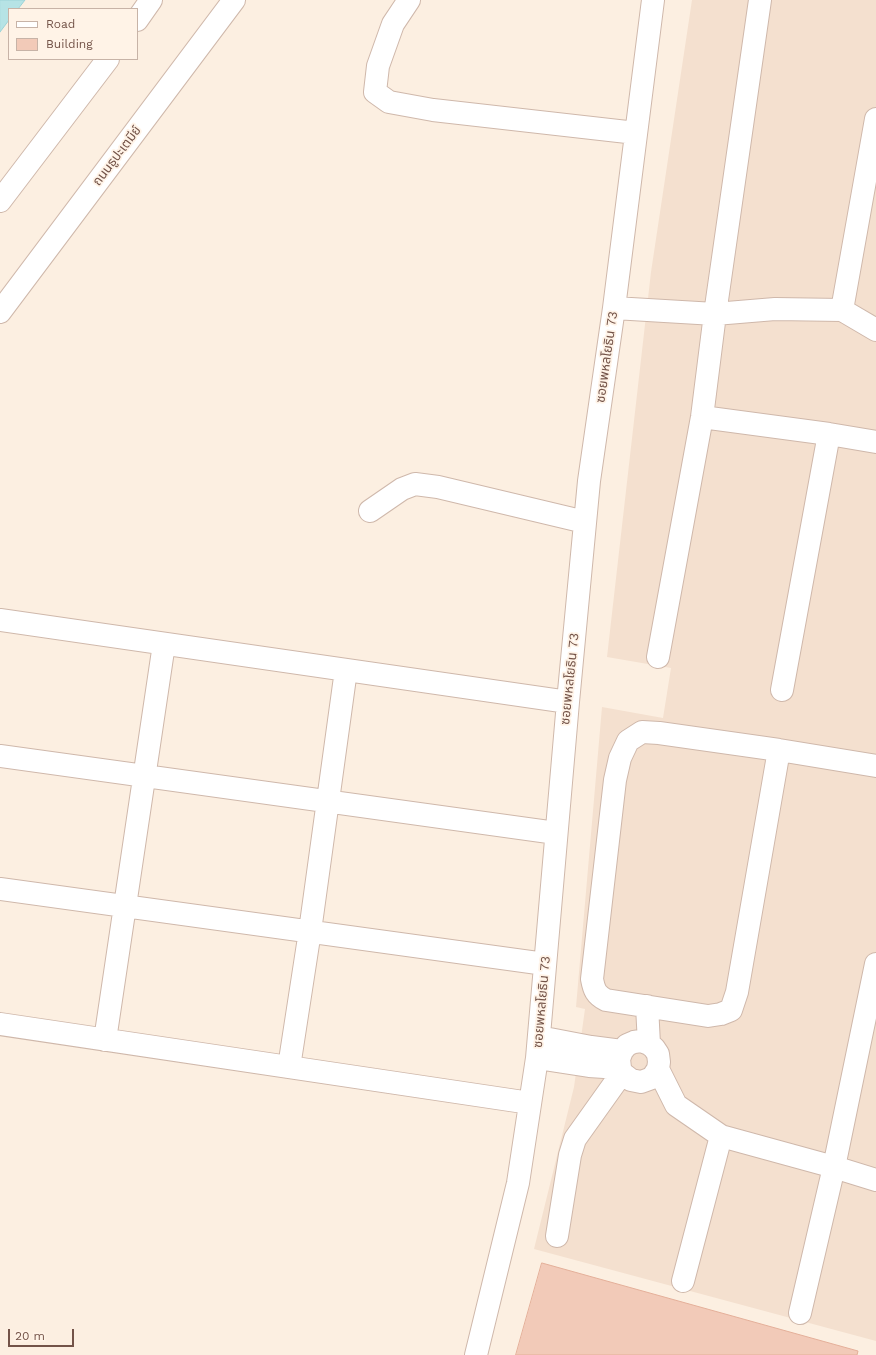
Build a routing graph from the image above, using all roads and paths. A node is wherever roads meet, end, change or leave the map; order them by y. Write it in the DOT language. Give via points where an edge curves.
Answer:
graph roads {
  1 [pos="151,0"];
  2 [pos="234,0"];
  3 [pos="409,0"];
  4 [pos="653,0"];
  5 [pos="760,0"];
  6 [pos="138,19"];
  7 [pos="107,60"];
  8 [pos="876,119"];
  9 [pos="636,133"];
  10 [pos="0,202"];
  11 [pos="614,308"];
  12 [pos="842,310"];
  13 [pos="0,312"];
  14 [pos="715,314"];
  15 [pos="876,330"];
  16 [pos="702,417"];
  17 [pos="829,434"];
  18 [pos="876,442"];
  19 [pos="370,511"];
  20 [pos="586,522"];
  21 [pos="0,620"];
  22 [pos="164,644"];
  23 [pos="658,657"];
  24 [pos="346,670"];
  25 [pos="782,690"];
  26 [pos="568,702"];
  27 [pos="779,750"];
  28 [pos="0,756"];
  29 [pos="876,766"];
  30 [pos="144,777"];
  31 [pos="328,802"];
  32 [pos="556,833"];
  33 [pos="0,889"];
  34 [pos="124,906"];
  35 [pos="310,931"];
  36 [pos="545,964"];
  37 [pos="876,964"];
  38 [pos="647,1006"];
  39 [pos="0,1024"];
  40 [pos="539,1037"];
  41 [pos="105,1040"];
  42 [pos="648,1044"];
  43 [pos="537,1058"];
  44 [pos="622,1064"];
  45 [pos="288,1067"];
  46 [pos="658,1069"];
  47 [pos="530,1103"];
  48 [pos="721,1136"];
  49 [pos="834,1167"];
  50 [pos="876,1180"];
  51 [pos="557,1236"];
  52 [pos="683,1281"];
  53 [pos="800,1313"];
  54 [pos="476,1355"];
  1 -- 6 [label="street"];
  2 -- 13 [label="street, ถนนธูปะเตมีย์"];
  3 -- 9 [label="street" via="393,24 378,66 375,92 389,102 433,110"];
  4 -- 9 [label="street, ซอยพหลโยธิน 73"];
  5 -- 14 [label="street"];
  7 -- 10 [label="street"];
  8 -- 12 [label="street"];
  9 -- 11 [label="street, ซอยพหลโยธิน 73"];
  11 -- 14 [label="street"];
  11 -- 20 [label="street, ซอยพหลโยธิน 73" via="589,481"];
  12 -- 14 [label="street" via="775,310"];
  12 -- 15 [label="street"];
  14 -- 16 [label="street"];
  16 -- 17 [label="street"];
  16 -- 23 [label="street"];
  17 -- 18 [label="street"];
  17 -- 25 [label="street"];
  19 -- 20 [label="street" via="402,488 415,484 438,487"];
  20 -- 26 [label="street, ซอยพหลโยธิน 73"];
  21 -- 22 [label="street"];
  22 -- 24 [label="street"];
  22 -- 30 [label="street"];
  24 -- 26 [label="street"];
  24 -- 31 [label="street"];
  26 -- 32 [label="street, ซอยพหลโยธิน 73"];
  27 -- 29 [label="street"];
  27 -- 38 [label="street" via="737,992 731,1010 708,1016"];
  27 -- 38 [label="street" via="659,733 642,732 628,740 620,758 615,780 592,979 593,989 599,997"];
  28 -- 30 [label="street"];
  30 -- 31 [label="street"];
  30 -- 34 [label="street"];
  31 -- 32 [label="street"];
  31 -- 35 [label="street"];
  32 -- 36 [label="street, ซอยพหลโยธิน 73"];
  33 -- 34 [label="street"];
  34 -- 35 [label="street"];
  34 -- 41 [label="street"];
  35 -- 36 [label="street"];
  35 -- 45 [label="street"];
  36 -- 40 [label="street, ซอยพหลโยธิน 73"];
  37 -- 49 [label="street"];
  38 -- 42 [label="street"];
  39 -- 41 [label="street"];
  40 -- 43 [label="street, ซอยพหลโยธิน 73"];
  40 -- 44 [label="street" via="591,1047"];
  41 -- 45 [label="street"];
  42 -- 44 [label="street" via="642,1041 627,1045"];
  42 -- 46 [label="street" via="658,1054"];
  43 -- 44 [label="street" via="589,1066"];
  43 -- 47 [label="street, ซอยพหลโยธิน 73"];
  44 -- 46 [label="street" via="631,1080 641,1082 652,1078"];
  44 -- 51 [label="street" via="575,1139"];
  45 -- 47 [label="street"];
  46 -- 48 [label="street" via="676,1105"];
  47 -- 54 [label="street, ซอยพหลโยธิน 73" via="518,1183"];
  48 -- 49 [label="street"];
  48 -- 52 [label="street"];
  49 -- 50 [label="street"];
  49 -- 53 [label="street"];
}
